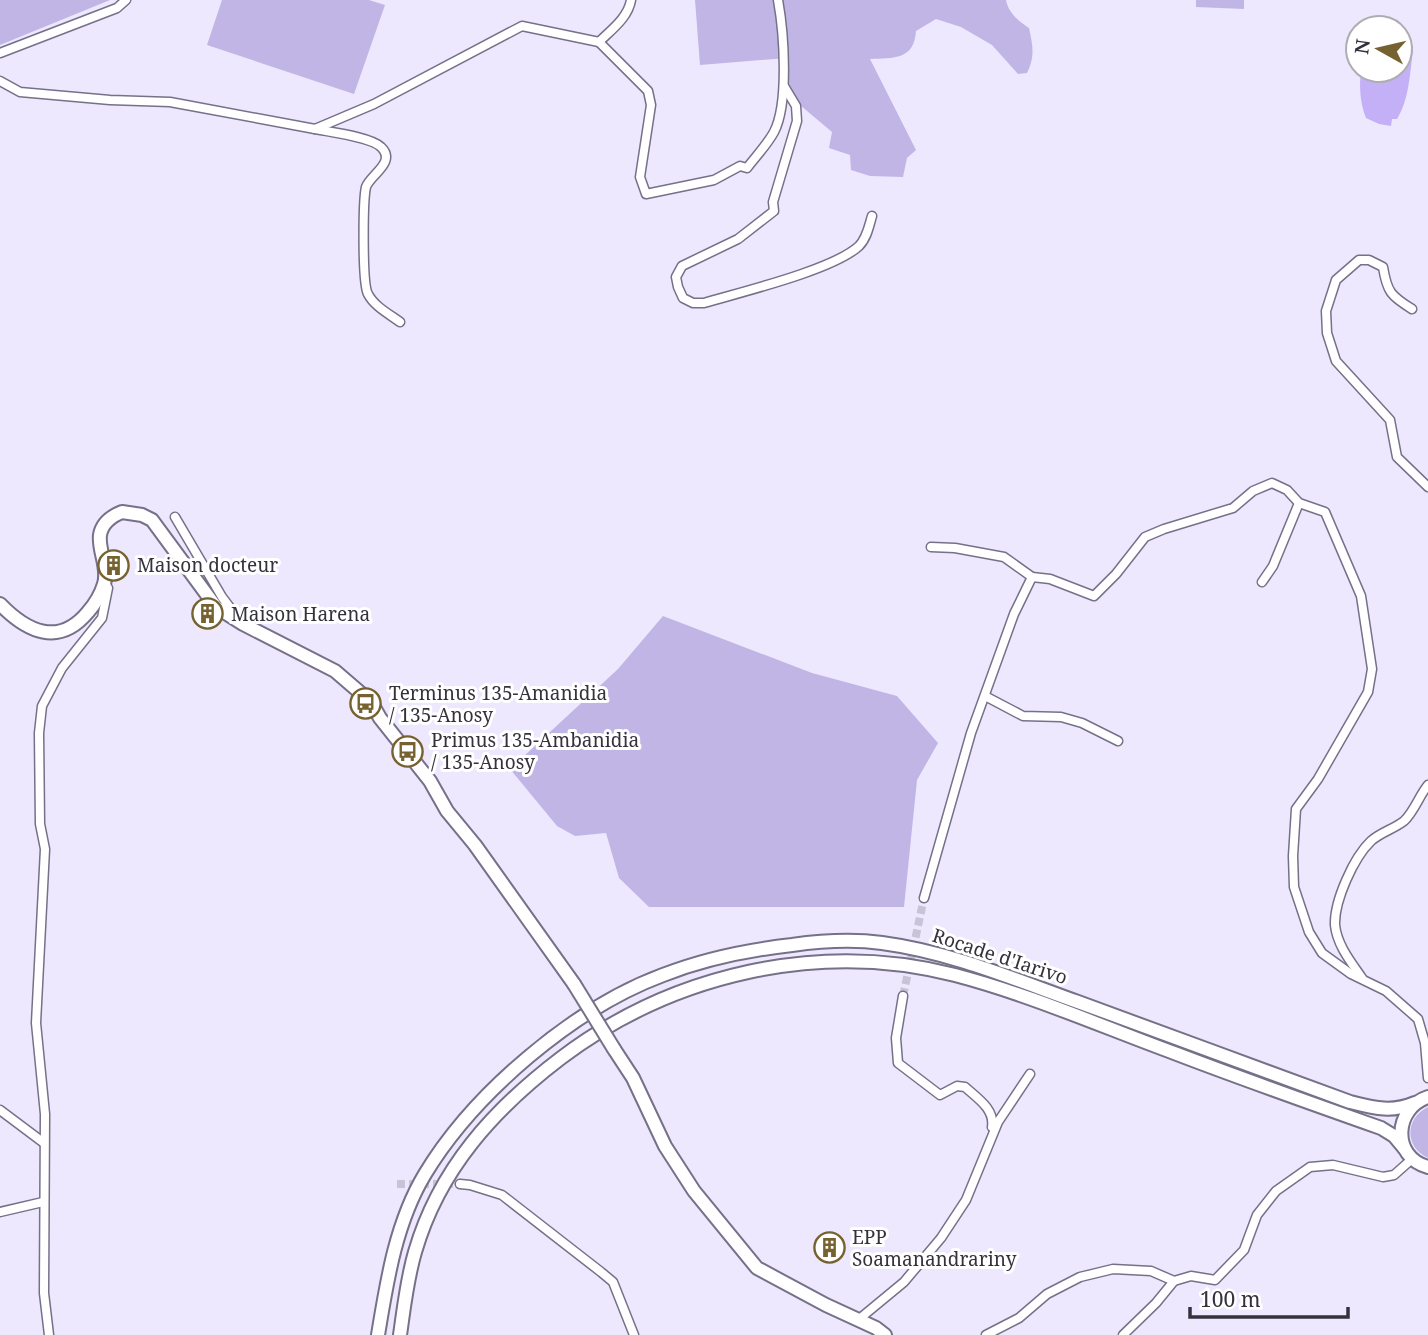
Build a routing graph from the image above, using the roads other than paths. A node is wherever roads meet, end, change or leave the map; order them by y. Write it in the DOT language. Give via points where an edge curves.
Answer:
graph roads {
  1 [pos="126,0"];
  2 [pos="631,0"];
  3 [pos="778,0"];
  4 [pos="598,42"];
  5 [pos="0,53"];
  6 [pos="0,81"];
  7 [pos="784,86"];
  8 [pos="315,129"];
  9 [pos="872,216"];
  10 [pos="1412,309"];
  11 [pos="400,322"];
  12 [pos="1428,487"];
  13 [pos="1300,503"];
  14 [pos="175,517"];
  15 [pos="930,547"];
  16 [pos="1032,577"];
  17 [pos="1262,582"];
  18 [pos="104,583"];
  19 [pos="0,604"];
  20 [pos="243,624"];
  21 [pos="985,696"];
  22 [pos="1118,741"];
  23 [pos="1428,785"];
  24 [pos="924,898"];
  25 [pos="1362,979"];
  26 [pos="903,996"];
  27 [pos="1030,1074"];
  28 [pos="1428,1078"];
  29 [pos="1428,1098"];
  30 [pos="1415,1103"];
  31 [pos="0,1110"];
  32 [pos="990,1140"];
  33 [pos="44,1143"];
  34 [pos="1404,1148"];
  35 [pos="1423,1166"];
  36 [pos="460,1184"];
  37 [pos="43,1202"];
  38 [pos="0,1212"];
  39 [pos="1174,1281"];
  40 [pos="858,1320"];
  41 [pos="49,1335"];
  42 [pos="378,1335"];
  43 [pos="400,1335"];
  44 [pos="634,1335"];
  45 [pos="885,1335"];
  46 [pos="986,1335"];
  47 [pos="1123,1335"];
  1 -- 5 [label="street" via="117,8"];
  2 -- 4 [label="street" via="621,20"];
  3 -- 7 [label="street"];
  4 -- 7 [label="street" via="648,91 651,104 640,177 646,194 714,180 740,166 747,168 774,133"];
  4 -- 8 [label="street" via="522,26 386,98"];
  6 -- 8 [label="street" via="20,92 170,102"];
  7 -- 9 [label="street" via="796,106 797,121 774,211 738,239 682,266 676,277 683,298 704,303 823,266 858,246"];
  8 -- 11 [label="street" via="370,142 385,153 386,162 366,187 365,277 367,293"];
  10 -- 12 [label="street" via="1393,297 1383,267 1359,260 1336,280 1326,311 1327,333 1336,361 1390,421 1397,457"];
  13 -- 16 [label="street" via="1272,483 1253,491 1233,508 1145,537 1094,596"];
  13 -- 17 [label="street"];
  13 -- 25 [label="street" via="1325,512 1361,596 1373,669 1367,692 1296,810 1294,887 1309,932 1322,953"];
  14 -- 20 [label="street"];
  15 -- 16 [label="street" via="1004,557"];
  16 -- 21 [label="street"];
  18 -- 19 [label="main road" via="82,619 58,632 24,625"];
  18 -- 20 [label="main road" via="100,535 107,521 122,512 142,515 152,520 216,607"];
  18 -- 33 [label="street" via="108,588 102,618 56,680 42,706 39,733 40,824 45,849 36,1023"];
  20 -- 40 [label="main road, bridge" via="335,671 371,702 574,984 633,1078 665,1146 694,1191 757,1268"];
  21 -- 22 [label="street" via="1023,716 1061,717"];
  21 -- 24 [label="street"];
  23 -- 25 [label="street" via="1403,822 1382,832 1361,853 1337,906 1335,926 1341,945"];
  25 -- 28 [label="street" via="1386,991 1418,1019"];
  26 -- 32 [label="street" via="896,1038 898,1063 940,1095 965,1087 992,1114"];
  27 -- 32 [label="street"];
  29 -- 30 [label="main road, Rocade d'Iarivo"];
  29 -- 35 [label="main road" via="1415,1107 1406,1126 1408,1144"];
  30 -- 34 [label="main road" via="1402,1124"];
  30 -- 42 [label="main road, Rocade d'Iarivo" via="1383,1111 1350,1102 945,955 880,942 822,941 761,948 660,975 614,999 541,1047 491,1091 445,1144 407,1212"];
  31 -- 33 [label="street"];
  32 -- 40 [label="street" via="966,1200 941,1238 904,1282"];
  33 -- 37 [label="street"];
  34 -- 35 [label="main road, Rocade d'Iarivo"];
  34 -- 43 [label="main road, Rocade d'Iarivo" via="1381,1128 1058,1008 955,975 870,961 767,969 658,999 573,1049 510,1099 478,1134 438,1194 415,1254"];
  35 -- 39 [label="street" via="1383,1178 1333,1165 1310,1167 1276,1191 1256,1215 1244,1250 1215,1280 1191,1276"];
  36 -- 44 [label="street" via="502,1195 601,1272 613,1283"];
  37 -- 38 [label="street"];
  37 -- 41 [label="street"];
  39 -- 46 [label="street" via="1151,1270 1113,1269 1080,1277"];
  39 -- 47 [label="street"];
  40 -- 45 [label="main road"];
}
